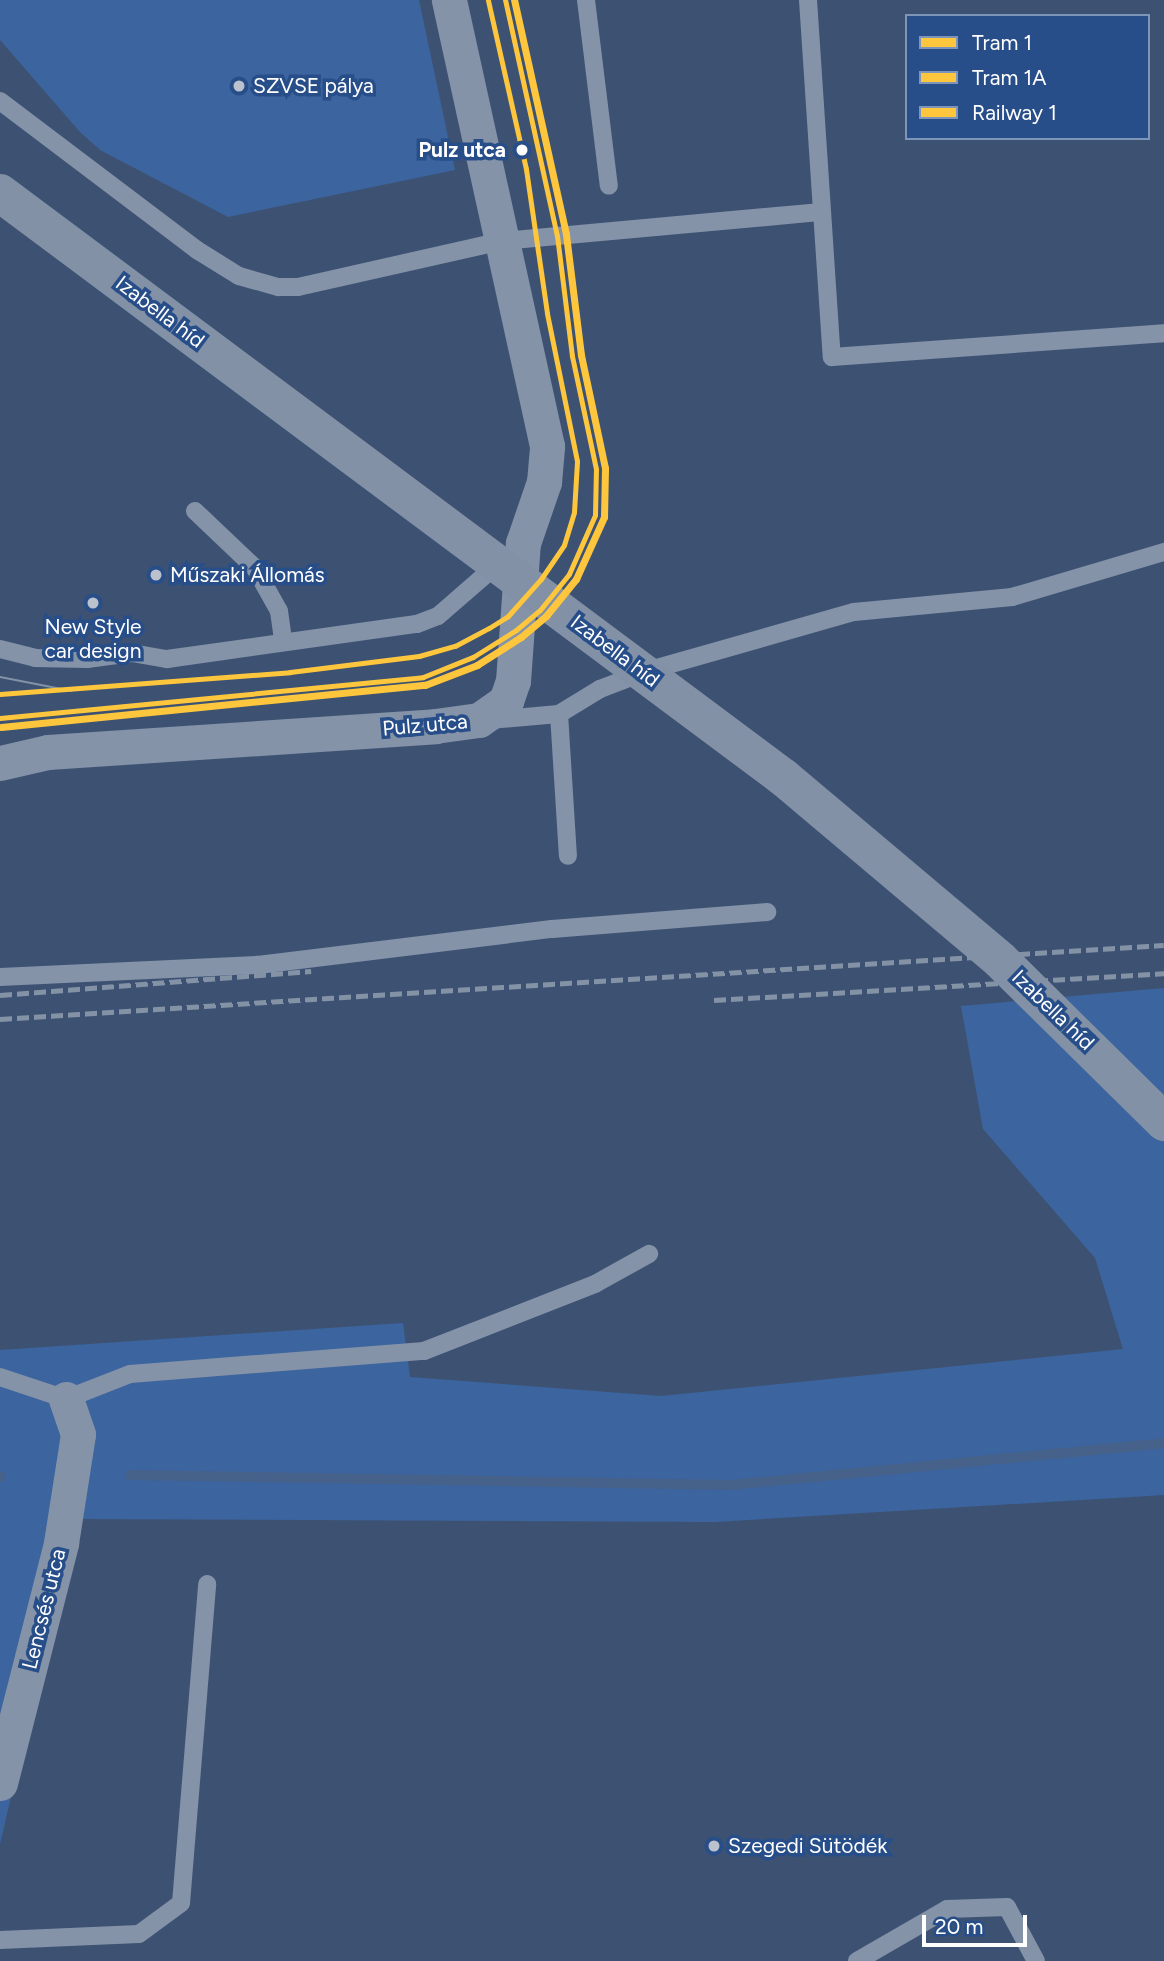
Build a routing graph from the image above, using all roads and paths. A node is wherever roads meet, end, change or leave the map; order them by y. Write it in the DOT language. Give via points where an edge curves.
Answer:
graph roads {
  1 [pos="449,0"];
  2 [pos="586,0"];
  3 [pos="808,0"];
  4 [pos="0,100"];
  5 [pos="609,186"];
  6 [pos="0,193"];
  7 [pos="822,212"];
  8 [pos="502,241"];
  9 [pos="1164,333"];
  10 [pos="195,511"];
  11 [pos="523,543"];
  12 [pos="1164,552"];
  13 [pos="283,641"];
  14 [pos="0,649"];
  15 [pos="559,714"];
  16 [pos="479,720"];
  17 [pos="6,756"];
  18 [pos="568,856"];
  19 [pos="767,912"];
  20 [pos="0,977"];
  21 [pos="1164,1122"];
  22 [pos="649,1254"];
  23 [pos="0,1377"];
  24 [pos="66,1399"];
  25 [pos="207,1584"];
  26 [pos="0,1783"];
  27 [pos="0,1940"];
  28 [pos="857,1961"];
  29 [pos="1035,1961"];
  1 -- 8 [label="street, Pulz utca"];
  2 -- 5 [label="lane"];
  3 -- 7 [label="lane"];
  4 -- 8 [label="lane" via="197,250 239,276 259,282 298,287"];
  6 -- 21 [label="main road, Izabella híd, bridge" via="783,777 1000,960"];
  7 -- 8 [label="lane"];
  7 -- 9 [label="lane" via="832,357"];
  8 -- 11 [label="street, Pulz utca" via="547,446 544,482"];
  10 -- 13 [label="lane" via="255,568 279,611"];
  11 -- 13 [label="lane" via="438,616 417,624"];
  11 -- 16 [label="street, Pulz utca" via="511,691 499,710"];
  12 -- 15 [label="lane" via="1012,597 854,612 650,670 600,690"];
  13 -- 14 [label="lane" via="167,659 132,653 35,658"];
  15 -- 16 [label="lane"];
  15 -- 18 [label="lane"];
  16 -- 17 [label="street, Pulz utca"];
  19 -- 20 [label="lane" via="552,929 258,965"];
  22 -- 24 [label="lane" via="595,1284 424,1351 130,1374"];
  23 -- 24 [label="lane"];
  24 -- 26 [label="street, Lencsés utca" via="78,1434 61,1543"];
  25 -- 27 [label="lane" via="181,1903 139,1934"];
  28 -- 29 [label="lane" via="947,1909 1007,1907"];
}
